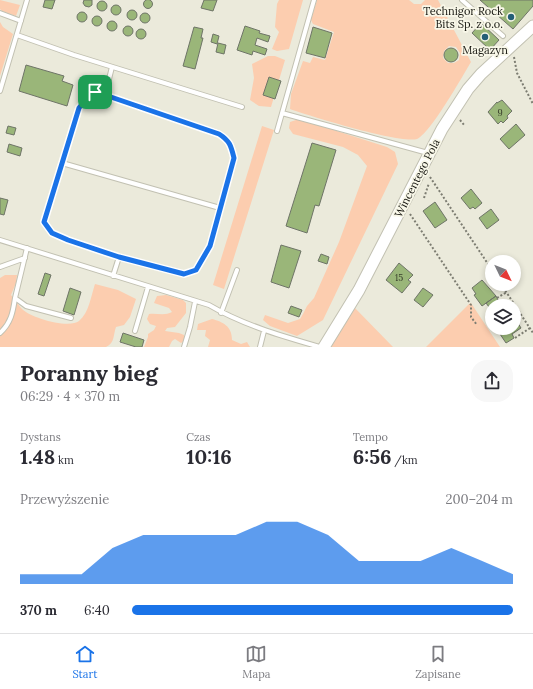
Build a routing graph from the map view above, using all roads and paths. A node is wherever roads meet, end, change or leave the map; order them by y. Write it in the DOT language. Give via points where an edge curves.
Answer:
graph roads {
  1 [pos="27,0"];
  2 [pos="314,0"];
  3 [pos="462,0"];
  4 [pos="0,13"];
  5 [pos="21,21"];
  6 [pos="533,26"];
  7 [pos="17,35"];
  8 [pos="503,36"];
  9 [pos="513,56"];
  10 [pos="112,67"];
  11 [pos="0,91"];
  12 [pos="105,95"];
  13 [pos="533,104"];
  14 [pos="242,107"];
  15 [pos="282,112"];
  16 [pos="277,131"];
  17 [pos="429,153"];
  18 [pos="62,163"];
  19 [pos="430,177"];
  20 [pos="429,183"];
  21 [pos="424,198"];
  22 [pos="403,206"];
  23 [pos="220,208"];
  24 [pos="0,240"];
  25 [pos="27,248"];
  26 [pos="119,257"];
  27 [pos="25,258"];
  28 [pos="485,260"];
  29 [pos="0,267"];
  30 [pos="237,270"];
  31 [pos="113,276"];
  32 [pos="148,287"];
  33 [pos="506,292"];
  34 [pos="15,298"];
  35 [pos="497,298"];
  36 [pos="195,302"];
  37 [pos="221,313"];
  38 [pos="71,318"];
  39 [pos="477,325"];
  40 [pos="530,328"];
  41 [pos="264,330"];
  42 [pos="135,331"];
  43 [pos="0,333"];
  44 [pos="533,333"];
  45 [pos="515,338"];
  46 [pos="184,347"];
  47 [pos="260,347"];
  48 [pos="320,347"];
  49 [pos="324,347"];
  1 -- 5 [label="lane"];
  2 -- 15 [label="lane"];
  3 -- 8 [label="lane"];
  4 -- 5 [label="lane"];
  5 -- 7 [label="lane"];
  6 -- 17 [label="street, Wincentego Pola" via="468,89"];
  7 -- 10 [label="lane"];
  7 -- 11 [label="lane"];
  9 -- 13 [label="path" via="516,73"];
  10 -- 12 [label="lane"];
  10 -- 14 [label="lane"];
  12 -- 18 [label="lane" via="95,92 79,108"];
  12 -- 23 [label="lane" via="227,139 234,158"];
  15 -- 16 [label="lane"];
  15 -- 17 [label="lane"];
  17 -- 22 [label="street, Wincentego Pola"];
  18 -- 23 [label="lane"];
  18 -- 26 [label="lane" via="44,222 52,233"];
  19 -- 28 [label="path"];
  20 -- 21 [label="path"];
  22 -- 39 [label="path" via="471,305 471,317"];
  22 -- 49 [label="street, Wincentego Pola" via="359,290"];
  23 -- 26 [label="lane" via="210,246 196,270 184,274"];
  24 -- 25 [label="lane"];
  25 -- 27 [label="lane"];
  25 -- 31 [label="lane"];
  26 -- 31 [label="lane"];
  27 -- 29 [label="lane"];
  27 -- 34 [label="lane"];
  30 -- 37 [label="lane"];
  31 -- 32 [label="lane"];
  32 -- 36 [label="lane"];
  32 -- 42 [label="lane"];
  33 -- 35 [label="path"];
  33 -- 40 [label="path"];
  34 -- 38 [label="lane" via="26,306"];
  34 -- 43 [label="lane" via="13,314"];
  36 -- 37 [label="lane" via="209,305"];
  36 -- 46 [label="lane"];
  37 -- 41 [label="lane"];
  40 -- 44 [label="path"];
  40 -- 45 [label="path"];
  41 -- 47 [label="lane"];
  41 -- 48 [label="lane"];
}
